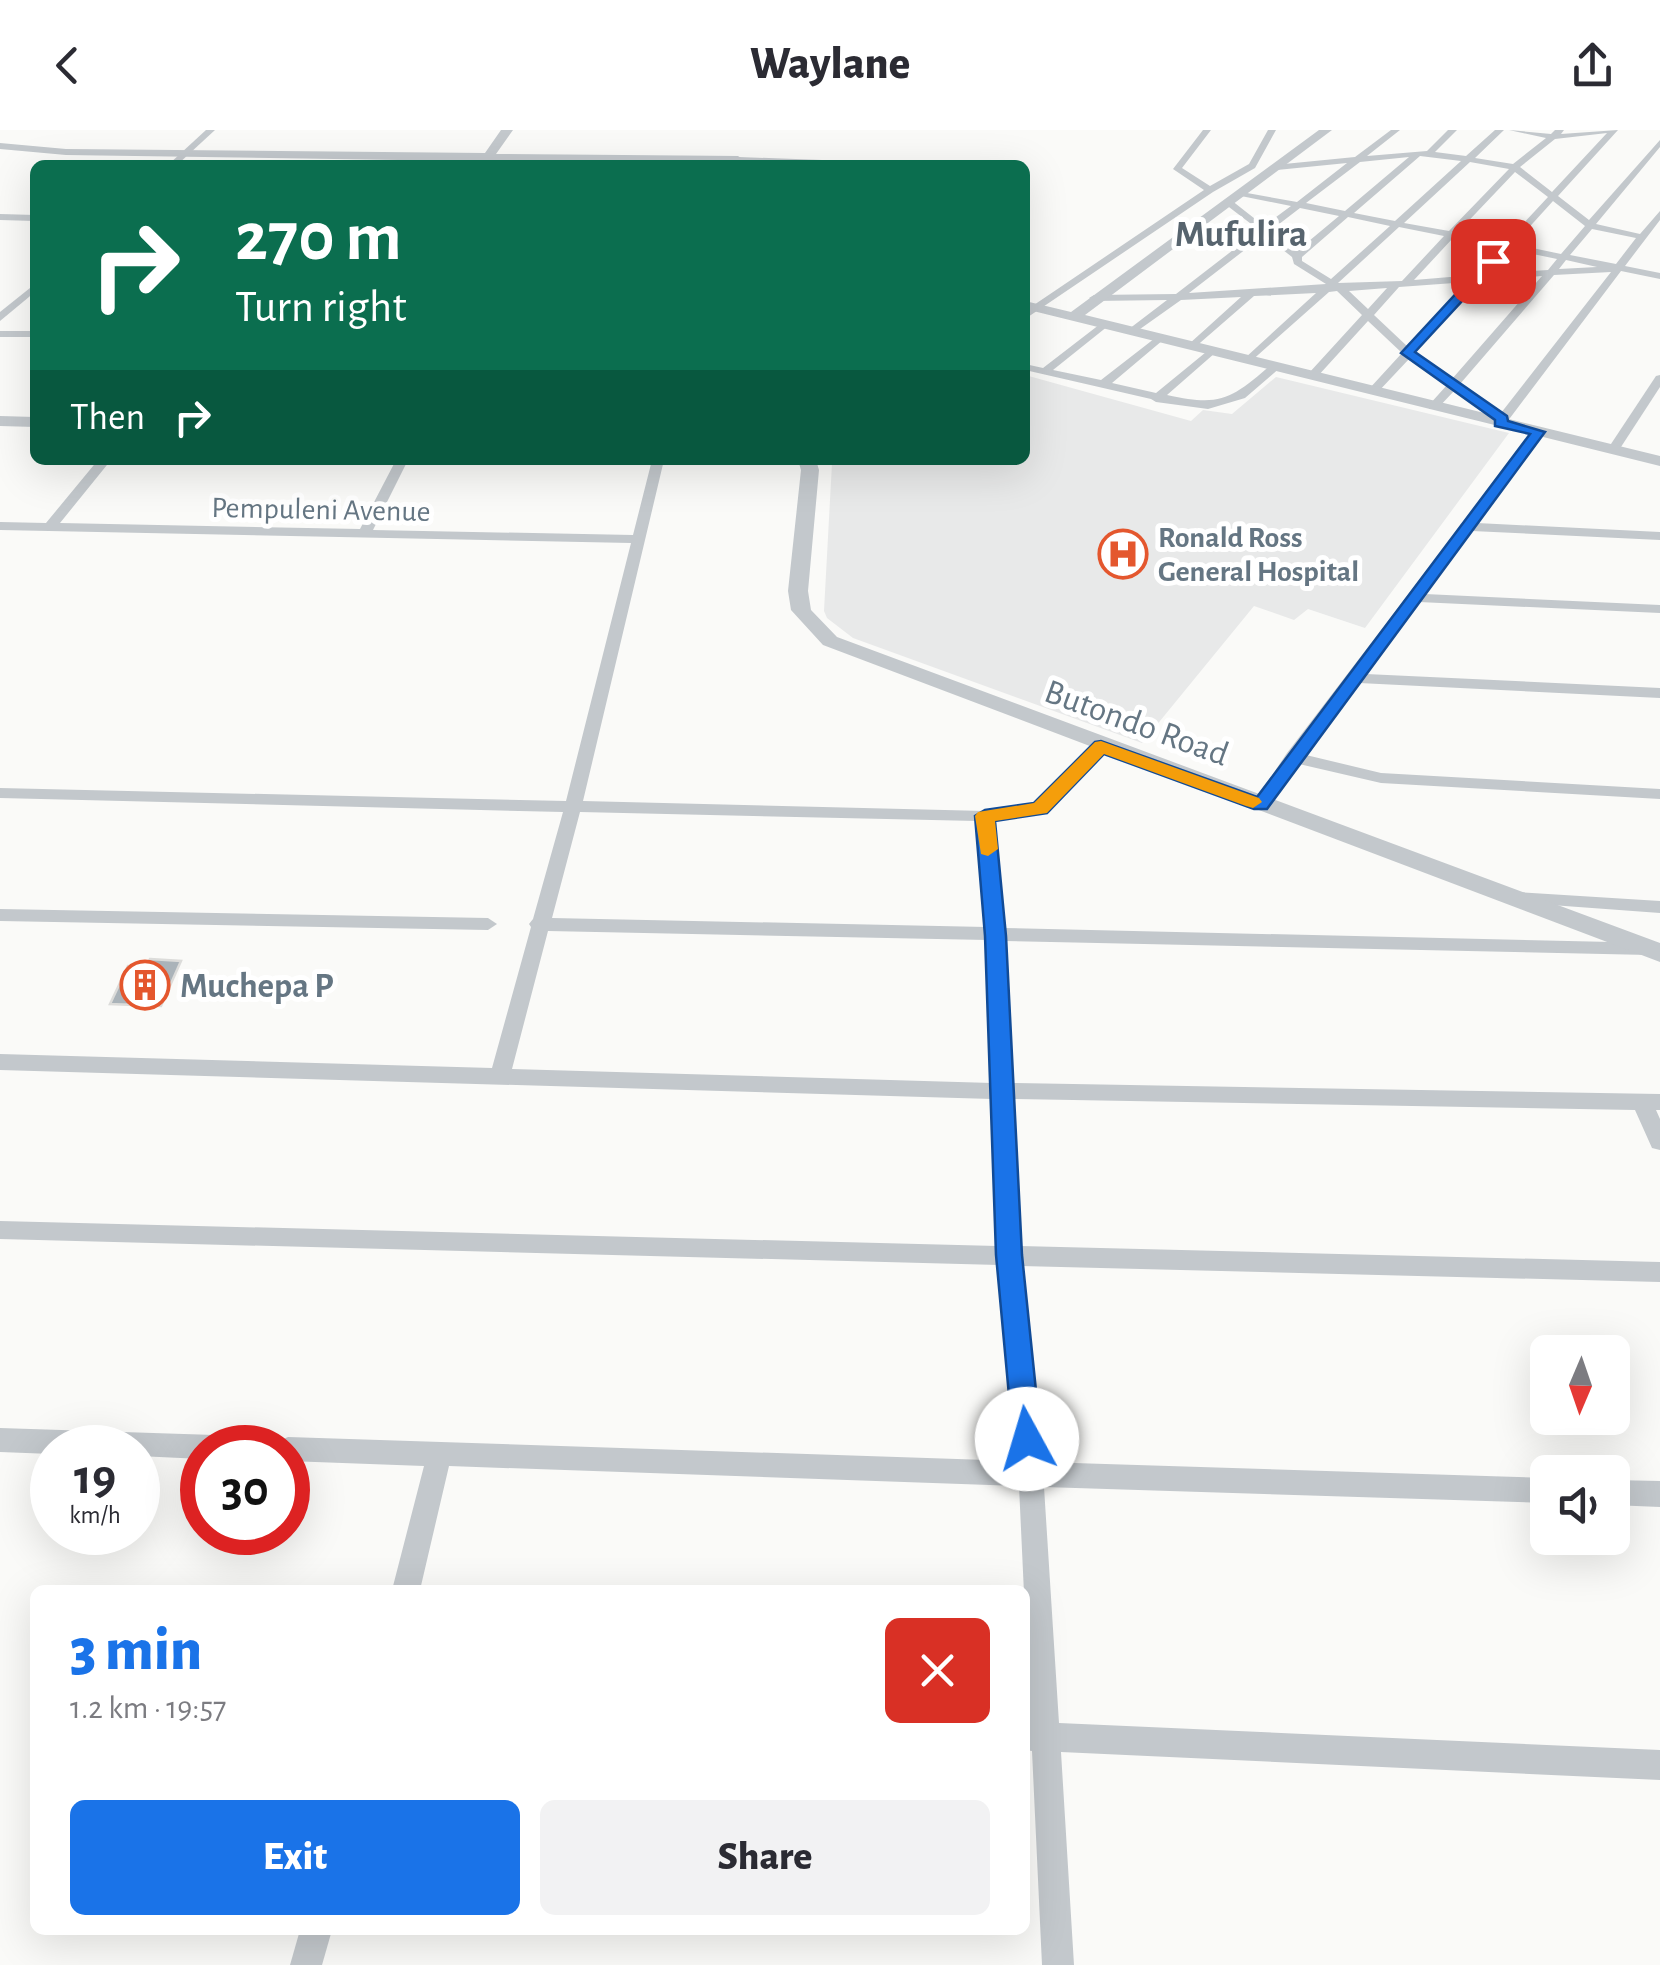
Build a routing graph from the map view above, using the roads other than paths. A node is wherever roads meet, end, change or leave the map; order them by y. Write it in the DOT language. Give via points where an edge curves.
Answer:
graph roads {
  1 [pos="211,130"];
  2 [pos="507,130"];
  3 [pos="1207,130"];
  4 [pos="1272,130"];
  5 [pos="1326,130"];
  6 [pos="1396,130"];
  7 [pos="1453,130"];
  8 [pos="1500,130"];
  9 [pos="1513,130"];
  10 [pos="1613,130"];
  11 [pos="1556,133"];
  12 [pos="1660,142"];
  13 [pos="0,146"];
  14 [pos="185,153"];
  15 [pos="1424,153"];
  16 [pos="489,156"];
  17 [pos="1472,159"];
  18 [pos="177,160"];
  19 [pos="540,160"];
  20 [pos="1355,160"];
  21 [pos="1277,167"];
  22 [pos="1515,168"];
  23 [pos="1210,190"];
  24 [pos="1233,198"];
  25 [pos="1555,198"];
  26 [pos="1298,204"];
  27 [pos="1350,214"];
  28 [pos="1660,214"];
  29 [pos="0,217"];
  30 [pos="30,218"];
  31 [pos="1398,224"];
  32 [pos="1592,226"];
  33 [pos="1266,232"];
  34 [pos="1453,235"];
  35 [pos="1643,237"];
  36 [pos="1507,246"];
  37 [pos="1565,257"];
  38 [pos="1294,266"];
  39 [pos="1619,268"];
  40 [pos="1344,272"];
  41 [pos="1550,272"];
  42 [pos="1479,276"];
  43 [pos="1660,276"];
  44 [pos="1331,282"];
  45 [pos="1401,282"];
  46 [pos="1342,290"];
  47 [pos="30,291"];
  48 [pos="1265,292"];
  49 [pos="1322,292"];
  50 [pos="1252,293"];
  51 [pos="1094,298"];
  52 [pos="1179,298"];
  53 [pos="1030,308"];
  54 [pos="1030,309"];
  55 [pos="1368,314"];
  56 [pos="1073,316"];
  57 [pos="0,318"];
  58 [pos="1104,324"];
  59 [pos="1133,331"];
  60 [pos="0,334"];
  61 [pos="30,334"];
  62 [pos="1159,338"];
  63 [pos="1193,346"];
  64 [pos="1211,351"];
  65 [pos="1408,353"];
  66 [pos="1249,360"];
  67 [pos="1276,366"];
  68 [pos="1030,369"];
  69 [pos="1044,372"];
  70 [pos="1313,375"];
  71 [pos="1660,378"];
  72 [pos="1452,385"];
  73 [pos="1101,386"];
  74 [pos="1373,390"];
  75 [pos="1156,399"];
  76 [pos="1433,406"];
  77 [pos="0,421"];
  78 [pos="1501,421"];
  79 [pos="30,422"];
  80 [pos="1538,432"];
  81 [pos="1614,450"];
  82 [pos="1660,461"];
  83 [pos="101,465"];
  84 [pos="399,465"];
  85 [pos="657,465"];
  86 [pos="808,465"];
  87 [pos="0,526"];
  88 [pos="50,527"];
  89 [pos="1468,527"];
  90 [pos="364,535"];
  91 [pos="1660,536"];
  92 [pos="640,540"];
  93 [pos="1414,598"];
  94 [pos="1660,609"];
  95 [pos="1353,678"];
  96 [pos="1660,693"];
  97 [pos="1101,746"];
  98 [pos="1293,757"];
  99 [pos="0,793"];
  100 [pos="1660,794"];
  101 [pos="1260,805"];
  102 [pos="573,806"];
  103 [pos="985,816"];
  104 [pos="1511,898"];
  105 [pos="1660,907"];
  106 [pos="0,916"];
  107 [pos="488,924"];
  108 [pos="538,924"];
  109 [pos="996,936"];
  110 [pos="1654,951"];
  111 [pos="0,1062"];
  112 [pos="500,1075"];
  113 [pos="1001,1091"];
  114 [pos="1651,1102"];
  115 [pos="1660,1142"];
  116 [pos="0,1230"];
  117 [pos="1009,1255"];
  118 [pos="1660,1272"];
  119 [pos="0,1440"];
  120 [pos="180,1446"];
  121 [pos="310,1450"];
  122 [pos="440,1454"];
  123 [pos="1030,1476"];
  124 [pos="1530,1490"];
  125 [pos="1630,1493"];
  126 [pos="1660,1494"];
  127 [pos="407,1585"];
  128 [pos="1034,1737"];
  129 [pos="1660,1765"];
  130 [pos="315,1935"];
  131 [pos="306,1965"];
  132 [pos="1058,1965"];
  1 -- 14 [label="street"];
  2 -- 16 [label="street"];
  3 -- 23 [label="street" via="1176,169"];
  4 -- 23 [label="street" via="1252,166"];
  5 -- 21 [label="street"];
  6 -- 20 [label="street"];
  7 -- 15 [label="street"];
  8 -- 17 [label="street"];
  9 -- 11 [label="street"];
  10 -- 11 [label="street"];
  10 -- 25 [label="street"];
  11 -- 22 [label="street"];
  12 -- 32 [label="street"];
  13 -- 14 [label="street"];
  14 -- 16 [label="street"];
  14 -- 18 [label="street"];
  15 -- 17 [label="street"];
  15 -- 20 [label="street"];
  15 -- 27 [label="street"];
  16 -- 19 [label="street"];
  17 -- 22 [label="street"];
  17 -- 31 [label="street"];
  20 -- 21 [label="street"];
  20 -- 26 [label="street"];
  21 -- 24 [label="street"];
  22 -- 25 [label="street"];
  22 -- 34 [label="street"];
  23 -- 53 [label="street"];
  24 -- 26 [label="street"];
  24 -- 33 [label="street"];
  24 -- 51 [label="street"];
  25 -- 32 [label="street"];
  25 -- 36 [label="street"];
  26 -- 27 [label="street"];
  26 -- 33 [label="street"];
  27 -- 31 [label="street"];
  27 -- 38 [label="street"];
  28 -- 35 [label="street"];
  29 -- 30 [label="street"];
  31 -- 34 [label="street"];
  31 -- 40 [label="street"];
  32 -- 35 [label="street"];
  32 -- 37 [label="street"];
  33 -- 38 [label="street"];
  33 -- 52 [label="street"];
  34 -- 36 [label="street"];
  34 -- 45 [label="street"];
  35 -- 39 [label="street"];
  36 -- 37 [label="street"];
  36 -- 42 [label="street"];
  37 -- 39 [label="street"];
  37 -- 41 [label="street"];
  38 -- 40 [label="street"];
  38 -- 44 [label="street"];
  38 -- 48 [label="street"];
  39 -- 41 [label="street"];
  39 -- 43 [label="street"];
  39 -- 78 [label="street"];
  40 -- 44 [label="street"];
  40 -- 45 [label="street"];
  41 -- 42 [label="street"];
  41 -- 72 [label="street"];
  42 -- 45 [label="street"];
  42 -- 65 [label="street"];
  44 -- 46 [label="street"];
  44 -- 49 [label="street"];
  45 -- 46 [label="street"];
  45 -- 55 [label="street"];
  46 -- 49 [label="street"];
  46 -- 55 [label="street"];
  47 -- 57 [label="street"];
  48 -- 49 [label="street"];
  48 -- 50 [label="street"];
  49 -- 66 [label="street"];
  50 -- 52 [label="street"];
  50 -- 63 [label="street"];
  51 -- 52 [label="street"];
  51 -- 56 [label="street"];
  52 -- 59 [label="street"];
  54 -- 56 [label="street"];
  55 -- 65 [label="street"];
  55 -- 70 [label="street"];
  56 -- 58 [label="street"];
  58 -- 59 [label="street"];
  58 -- 69 [label="street"];
  59 -- 62 [label="street"];
  60 -- 61 [label="street"];
  62 -- 63 [label="street"];
  62 -- 73 [label="street"];
  63 -- 64 [label="street"];
  64 -- 66 [label="street"];
  64 -- 75 [label="street"];
  65 -- 72 [label="street"];
  65 -- 74 [label="street"];
  66 -- 67 [label="street"];
  67 -- 70 [label="street"];
  67 -- 75 [label="street" via="1230,401 1195,407"];
  68 -- 69 [label="street"];
  69 -- 73 [label="street"];
  70 -- 74 [label="street"];
  71 -- 81 [label="street"];
  72 -- 76 [label="street"];
  72 -- 78 [label="street"];
  73 -- 75 [label="street"];
  74 -- 76 [label="street"];
  76 -- 78 [label="street"];
  77 -- 79 [label="street"];
  78 -- 80 [label="street"];
  80 -- 81 [label="street"];
  80 -- 89 [label="street"];
  81 -- 82 [label="street"];
  83 -- 88 [label="street"];
  84 -- 90 [label="street"];
  85 -- 92 [label="street"];
  86 -- 97 [label="street, Butondo Road" via="798,591 818,631 852,652"];
  87 -- 88 [label="street, Pempuleni Avenue"];
  88 -- 90 [label="street, Pempuleni Avenue"];
  89 -- 91 [label="street"];
  89 -- 93 [label="street"];
  90 -- 92 [label="street, Pempuleni Avenue"];
  92 -- 102 [label="street"];
  93 -- 94 [label="street"];
  93 -- 95 [label="street"];
  95 -- 96 [label="street"];
  95 -- 98 [label="street"];
  97 -- 101 [label="street, Butondo Road"];
  97 -- 103 [label="street" via="1040,808"];
  98 -- 100 [label="street" via="1381,778"];
  98 -- 101 [label="street"];
  99 -- 102 [label="street"];
  101 -- 104 [label="street, Butondo Road"];
  102 -- 103 [label="street"];
  102 -- 108 [label="street"];
  103 -- 109 [label="street"];
  104 -- 105 [label="street"];
  104 -- 110 [label="street, Butondo Road"];
  106 -- 107 [label="street"];
  108 -- 109 [label="street"];
  108 -- 112 [label="street"];
  109 -- 110 [label="street"];
  109 -- 113 [label="street"];
  111 -- 112 [label="street"];
  112 -- 113 [label="street"];
  113 -- 114 [label="street"];
  113 -- 117 [label="street"];
  114 -- 115 [label="street"];
  116 -- 117 [label="street"];
  117 -- 118 [label="street"];
  117 -- 123 [label="street"];
  119 -- 120 [label="street"];
  121 -- 122 [label="street"];
  122 -- 123 [label="street"];
  122 -- 127 [label="street"];
  123 -- 124 [label="street"];
  123 -- 128 [label="street"];
  125 -- 126 [label="street"];
  128 -- 129 [label="street"];
  128 -- 132 [label="street"];
  130 -- 131 [label="street"];
}
